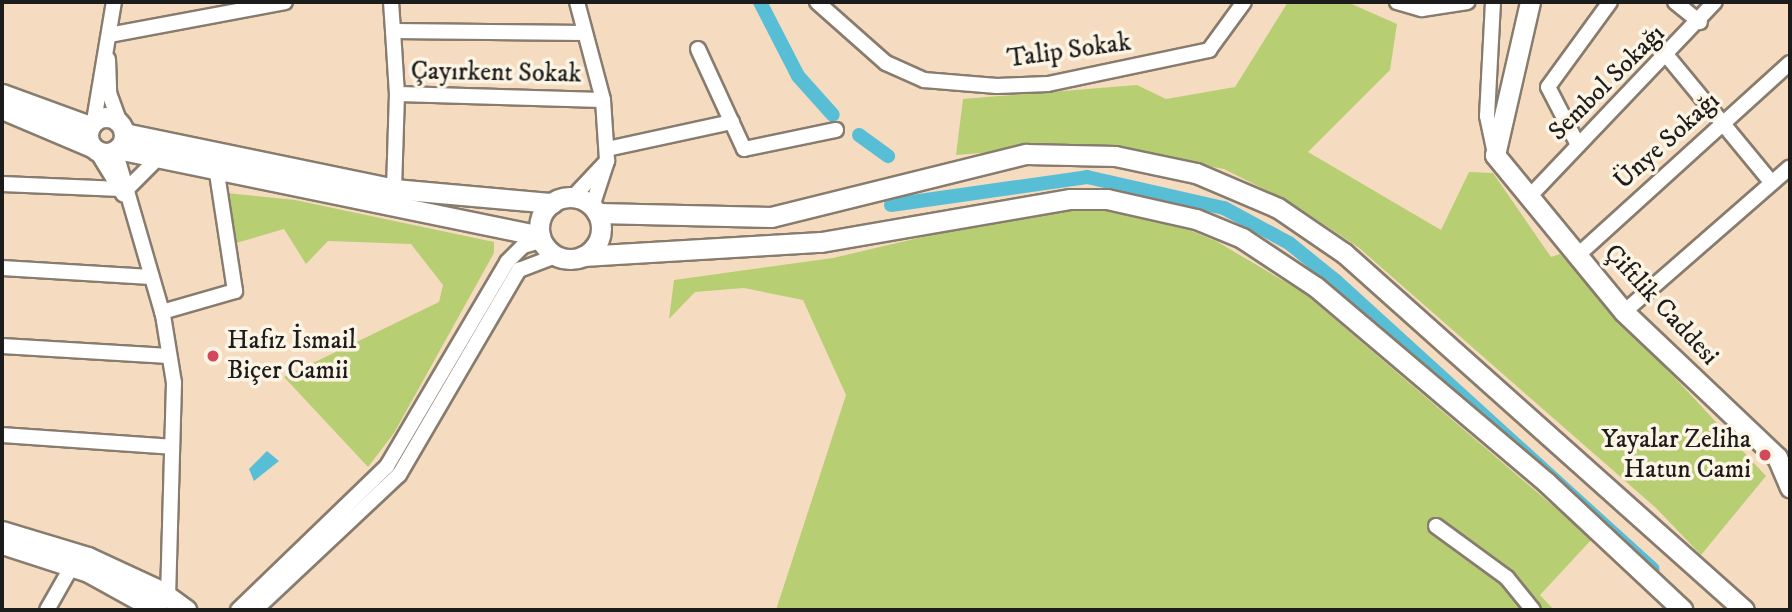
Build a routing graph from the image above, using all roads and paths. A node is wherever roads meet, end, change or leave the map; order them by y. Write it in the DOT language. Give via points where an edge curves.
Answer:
graph roads {
  1 [pos="114,2"];
  2 [pos="285,2"];
  3 [pos="391,2"];
  4 [pos="577,2"];
  5 [pos="817,2"];
  6 [pos="1244,2"];
  7 [pos="1397,2"];
  8 [pos="1466,2"];
  9 [pos="1493,2"];
  10 [pos="1530,2"];
  11 [pos="1610,2"];
  12 [pos="1675,2"];
  13 [pos="1717,2"];
  14 [pos="1700,22"];
  15 [pos="393,30"];
  16 [pos="585,33"];
  17 [pos="108,37"];
  18 [pos="698,49"];
  19 [pos="1668,57"];
  20 [pos="1790,64"];
  21 [pos="2,94"];
  22 [pos="397,94"];
  23 [pos="603,100"];
  24 [pos="2,109"];
  25 [pos="732,122"];
  26 [pos="92,123"];
  27 [pos="1723,124"];
  28 [pos="836,130"];
  29 [pos="111,142"];
  30 [pos="1578,145"];
  31 [pos="607,155"];
  32 [pos="1495,155"];
  33 [pos="156,161"];
  34 [pos="1790,167"];
  35 [pos="217,174"];
  36 [pos="1772,183"];
  37 [pos="2,184"];
  38 [pos="125,188"];
  39 [pos="394,189"];
  40 [pos="1530,196"];
  41 [pos="573,197"];
  42 [pos="552,203"];
  43 [pos="595,210"];
  44 [pos="541,238"];
  45 [pos="1578,255"];
  46 [pos="556,256"];
  47 [pos="583,256"];
  48 [pos="2,268"];
  49 [pos="151,277"];
  50 [pos="162,312"];
  51 [pos="1624,312"];
  52 [pos="2,346"];
  53 [pos="169,356"];
  54 [pos="2,435"];
  55 [pos="172,447"];
  56 [pos="1790,487"];
  57 [pos="1436,526"];
  58 [pos="2,531"];
  59 [pos="2,544"];
  60 [pos="72,566"];
  61 [pos="162,603"];
  62 [pos="47,610"];
  63 [pos="187,610"];
  64 [pos="238,610"];
  65 [pos="255,610"];
  66 [pos="1533,610"];
  67 [pos="1683,610"];
  68 [pos="1744,610"];
  1 -- 17 [label="street"];
  2 -- 17 [label="street"];
  3 -- 15 [label="street"];
  4 -- 16 [label="street"];
  5 -- 6 [label="street, Talip Sokak" via="886,63 924,80 997,86 1048,84 1209,50"];
  7 -- 8 [label="street" via="1422,9"];
  9 -- 32 [label="street" via="1487,116"];
  10 -- 32 [label="street"];
  11 -- 30 [label="street" via="1548,87"];
  12 -- 14 [label="street"];
  13 -- 14 [label="street, Sembol Sokağı"];
  14 -- 19 [label="street, Sembol Sokağı"];
  15 -- 16 [label="street"];
  15 -- 22 [label="street"];
  16 -- 23 [label="street"];
  17 -- 26 [label="street"];
  17 -- 29 [label="street"];
  18 -- 25 [label="street"];
  19 -- 27 [label="street"];
  19 -- 30 [label="street, Sembol Sokağı"];
  20 -- 27 [label="street, Ünye Sokağı"];
  21 -- 26 [label="street"];
  22 -- 23 [label="street, Çayırkent Sokak"];
  22 -- 39 [label="street, Çayırkent Sokak"];
  23 -- 31 [label="street"];
  24 -- 29 [label="street"];
  25 -- 28 [label="street" via="744,149"];
  25 -- 31 [label="street"];
  26 -- 29 [label="street"];
  26 -- 29 [label="street" via="106,117"];
  27 -- 36 [label="street"];
  27 -- 45 [label="street, Ünye Sokağı"];
  29 -- 33 [label="street"];
  29 -- 38 [label="street"];
  29 -- 39 [label="street"];
  30 -- 40 [label="street, Sembol Sokağı"];
  31 -- 41 [label="street"];
  31 -- 43 [label="street"];
  32 -- 40 [label="street, Çiftlik Caddesi"];
  33 -- 35 [label="street"];
  33 -- 38 [label="street"];
  34 -- 36 [label="street"];
  35 -- 44 [label="street"];
  35 -- 50 [label="street" via="235,291"];
  36 -- 51 [label="street"];
  37 -- 38 [label="street"];
  38 -- 49 [label="street"];
  39 -- 42 [label="street"];
  40 -- 45 [label="street, Çiftlik Caddesi"];
  41 -- 42 [label="street"];
  41 -- 43 [label="street"];
  42 -- 44 [label="street" via="541,215"];
  43 -- 47 [label="street" via="597,242"];
  43 -- 68 [label="street" via="771,217 1026,154 1115,156 1196,173 1278,208 1344,253"];
  44 -- 46 [label="street"];
  44 -- 64 [label="street" via="523,246 507,262 387,466"];
  45 -- 51 [label="street, Çiftlik Caddesi"];
  46 -- 47 [label="street"];
  46 -- 65 [label="street" via="519,270 399,475"];
  47 -- 67 [label="street" via="821,242 1070,199 1107,199 1196,219 1242,237 1317,287 1612,540"];
  48 -- 49 [label="street"];
  49 -- 50 [label="street"];
  50 -- 53 [label="street"];
  51 -- 56 [label="street, Çiftlik Caddesi" via="1777,457"];
  52 -- 53 [label="street"];
  53 -- 55 [label="street"];
  54 -- 55 [label="street"];
  55 -- 61 [label="street"];
  57 -- 66 [label="street" via="1507,578"];
  58 -- 61 [label="street" via="62,547"];
  59 -- 60 [label="street"];
  60 -- 61 [label="street"];
  60 -- 62 [label="street"];
  61 -- 63 [label="street"];
}
